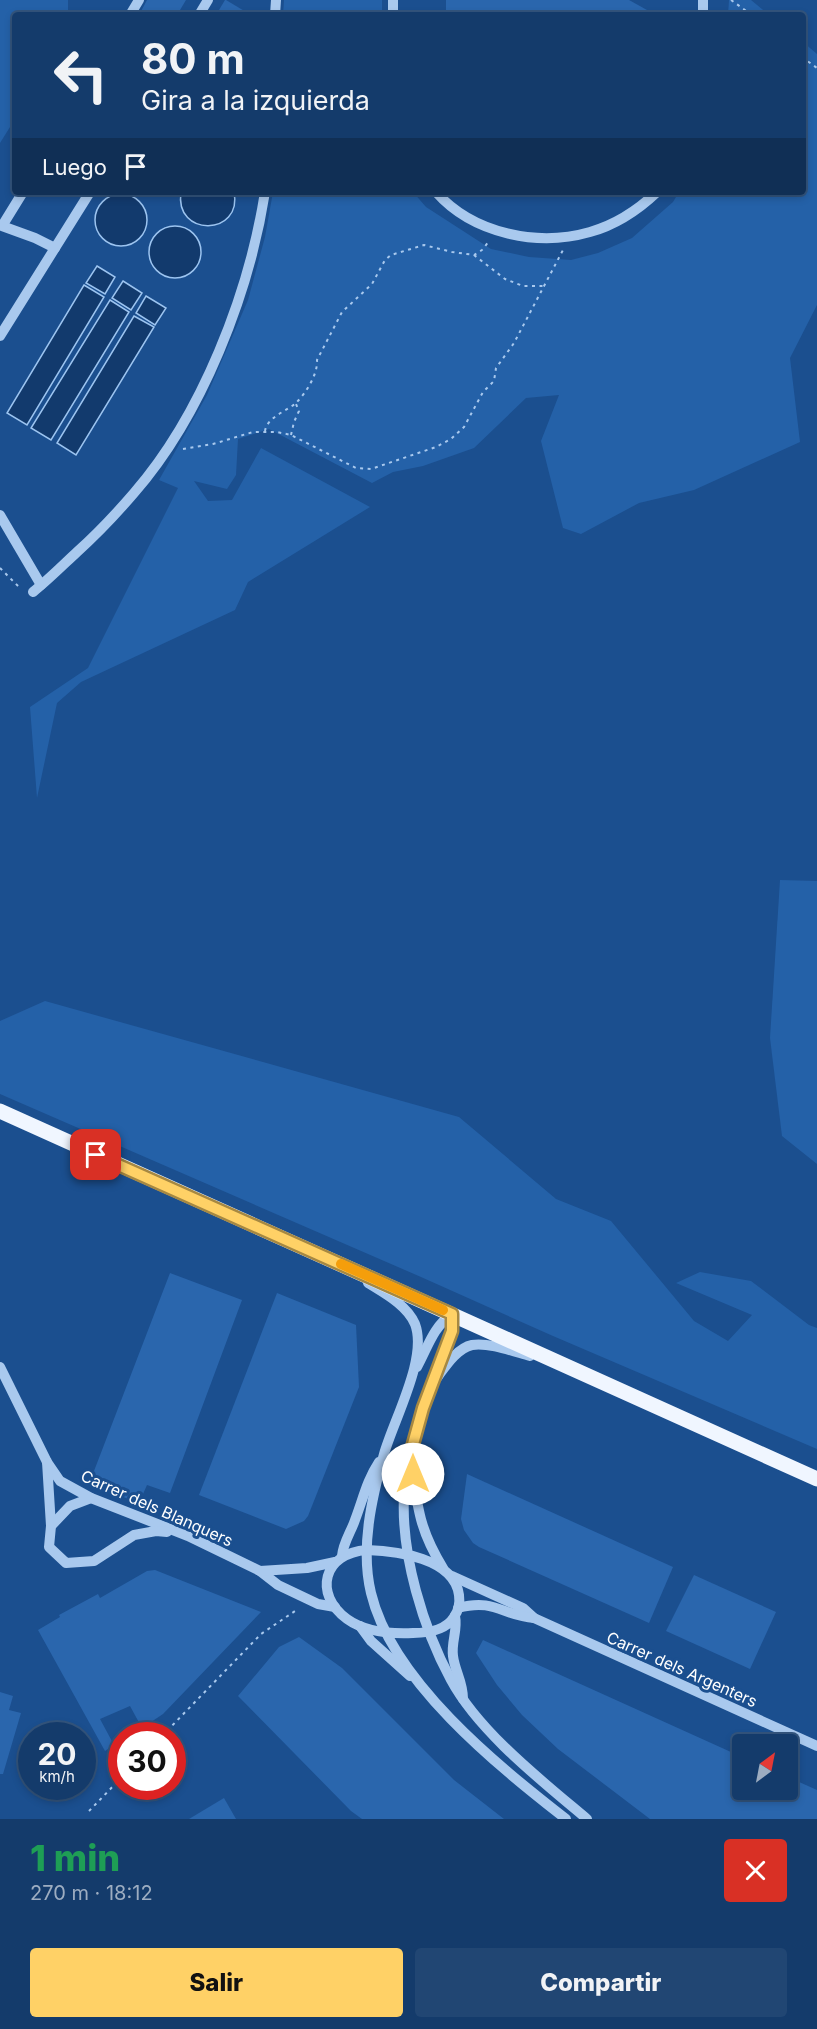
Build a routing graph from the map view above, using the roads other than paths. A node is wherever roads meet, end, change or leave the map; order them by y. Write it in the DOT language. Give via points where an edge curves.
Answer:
graph roads {
  1 [pos="21,195"];
  2 [pos="88,195"];
  3 [pos="265,195"];
  4 [pos="440,195"];
  5 [pos="654,195"];
  6 [pos="55,248"];
  7 [pos="0,336"];
  8 [pos="0,515"];
  9 [pos="0,1111"];
  10 [pos="0,1118"];
  11 [pos="62,1139"];
  12 [pos="338,1262"];
  13 [pos="452,1314"];
  14 [pos="563,1364"];
  15 [pos="0,1367"];
  16 [pos="413,1376"];
  17 [pos="432,1385"];
  18 [pos="384,1454"];
  19 [pos="410,1455"];
  20 [pos="47,1462"];
  21 [pos="817,1479"];
  22 [pos="91,1498"];
  23 [pos="51,1526"];
  24 [pos="181,1533"];
  25 [pos="367,1550"];
  26 [pos="409,1556"];
  27 [pos="338,1559"];
  28 [pos="443,1568"];
  29 [pos="260,1571"];
  30 [pos="452,1576"];
  31 [pos="335,1607"];
  32 [pos="457,1612"];
  33 [pos="534,1618"];
  34 [pos="359,1626"];
  35 [pos="430,1632"];
  36 [pos="387,1633"];
  37 [pos="417,1680"];
  38 [pos="463,1699"];
  39 [pos="817,1746"];
  40 [pos="566,1801"];
  41 [pos="564,1817"];
  42 [pos="577,1819"];
  43 [pos="587,1819"];
  1 -- 6 [label="street" via="2,226"];
  2 -- 6 [label="street"];
  3 -- 8 [label="street" via="247,275 209,374 166,449 134,493 37,588"];
  4 -- 5 [label="street" via="467,218 497,231 524,237 570,237 617,221"];
  6 -- 7 [label="street"];
  9 -- 11 [label="main road"];
  10 -- 11 [label="street"];
  11 -- 12 [label="main road"];
  12 -- 13 [label="main road"];
  12 -- 16 [label="street" via="396,1302 414,1321 418,1342"];
  13 -- 14 [label="main road"];
  13 -- 16 [label="street" via="434,1331"];
  13 -- 17 [label="street" via="452,1331"];
  14 -- 17 [label="street" via="473,1345 459,1352"];
  14 -- 21 [label="main road"];
  15 -- 20 [label="street, Carrer dels Blanquers"];
  16 -- 18 [label="street"];
  17 -- 19 [label="street"];
  18 -- 25 [label="street"];
  18 -- 27 [label="street" via="370,1475"];
  19 -- 26 [label="street" via="404,1496"];
  19 -- 28 [label="street" via="420,1522"];
  20 -- 22 [label="street, Carrer dels Blanquers" via="60,1481"];
  20 -- 23 [label="street"];
  22 -- 23 [label="street" via="70,1506"];
  22 -- 24 [label="street, Carrer dels Blanquers"];
  23 -- 24 [label="street" via="49,1547 66,1563 94,1561 134,1535 156,1531"];
  24 -- 29 [label="street, Carrer dels Blanquers"];
  25 -- 26 [label="street, Carrer dels Blanquers"];
  25 -- 27 [label="street, Carrer dels Blanquers"];
  25 -- 36 [label="street" via="371,1592"];
  26 -- 28 [label="street, Carrer dels Blanquers"];
  26 -- 35 [label="street"];
  27 -- 29 [label="street, Carrer dels Blanquers" via="307,1568"];
  27 -- 31 [label="street" via="329,1572 327,1589"];
  28 -- 30 [label="street, Carrer dels Argenters"];
  29 -- 31 [label="street, Carrer dels Blanquers" via="311,1601"];
  30 -- 32 [label="street" via="458,1591"];
  30 -- 33 [label="street, Carrer dels Argenters" via="523,1608"];
  31 -- 34 [label="street"];
  32 -- 33 [label="street, Carrer dels Argenters" via="484,1604 519,1617"];
  32 -- 35 [label="street" via="446,1625"];
  32 -- 38 [label="street" via="453,1655 463,1685"];
  33 -- 39 [label="street, Carrer dels Argenters"];
  34 -- 36 [label="street"];
  34 -- 37 [label="street" via="403,1672"];
  35 -- 36 [label="street"];
  35 -- 38 [label="street"];
  36 -- 37 [label="street"];
  37 -- 41 [label="street" via="473,1740"];
  38 -- 40 [label="street" via="486,1727"];
  40 -- 42 [label="street" via="570,1814"];
  40 -- 43 [label="street"];
}
